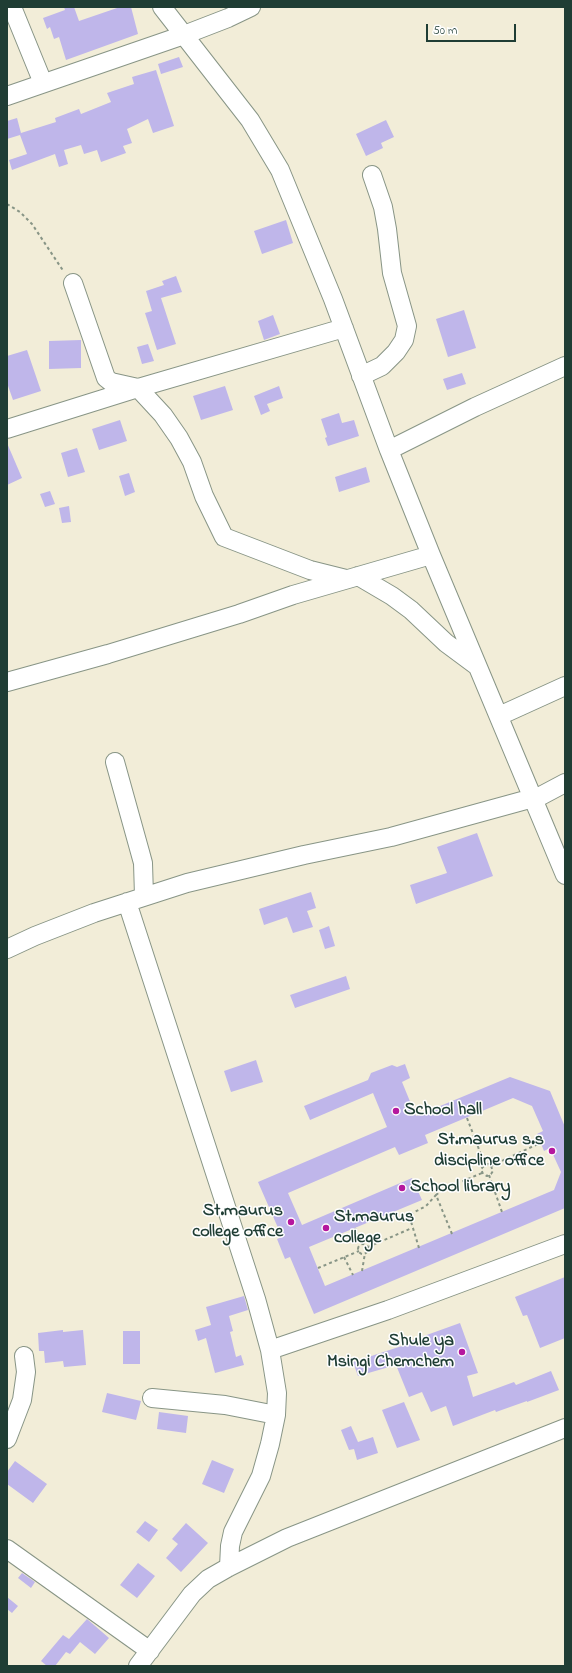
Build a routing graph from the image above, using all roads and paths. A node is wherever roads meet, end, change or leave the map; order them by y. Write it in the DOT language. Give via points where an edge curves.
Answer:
graph roads {
  1 [pos="12,7"];
  2 [pos="162,7"];
  3 [pos="251,7"];
  4 [pos="184,35"];
  5 [pos="44,83"];
  6 [pos="7,96"];
  7 [pos="372,175"];
  8 [pos="7,204"];
  9 [pos="73,283"];
  10 [pos="344,328"];
  11 [pos="565,366"];
  12 [pos="361,376"];
  13 [pos="138,388"];
  14 [pos="7,429"];
  15 [pos="389,450"];
  16 [pos="431,555"];
  17 [pos="352,578"];
  18 [pos="477,666"];
  19 [pos="7,682"];
  20 [pos="565,686"];
  21 [pos="499,716"];
  22 [pos="115,762"];
  23 [pos="565,783"];
  24 [pos="533,799"];
  25 [pos="565,875"];
  26 [pos="144,896"];
  27 [pos="127,902"];
  28 [pos="7,949"];
  29 [pos="467,1118"];
  30 [pos="540,1143"];
  31 [pos="485,1165"];
  32 [pos="491,1166"];
  33 [pos="482,1173"];
  34 [pos="489,1175"];
  35 [pos="436,1195"];
  36 [pos="502,1212"];
  37 [pos="355,1228"];
  38 [pos="412,1228"];
  39 [pos="452,1234"];
  40 [pos="361,1244"];
  41 [pos="565,1244"];
  42 [pos="368,1247"];
  43 [pos="419,1248"];
  44 [pos="359,1251"];
  45 [pos="365,1254"];
  46 [pos="344,1257"];
  47 [pos="318,1268"];
  48 [pos="362,1271"];
  49 [pos="353,1275"];
  50 [pos="270,1350"];
  51 [pos="24,1356"];
  52 [pos="152,1398"];
  53 [pos="276,1415"];
  54 [pos="565,1428"];
  55 [pos="7,1439"];
  56 [pos="7,1549"];
  57 [pos="229,1567"];
  58 [pos="150,1651"];
  59 [pos="138,1666"];
  1 -- 5 [label="street"];
  2 -- 4 [label="street"];
  3 -- 4 [label="street"];
  4 -- 5 [label="street"];
  4 -- 10 [label="street" via="250,120 280,170"];
  5 -- 6 [label="street"];
  7 -- 12 [label="street" via="383,207 392,273 407,326 404,340 396,352 382,366"];
  8 -- 9 [label="path" via="32,224"];
  9 -- 13 [label="street" via="106,378 110,382"];
  10 -- 12 [label="street"];
  10 -- 13 [label="street"];
  11 -- 15 [label="street"];
  12 -- 15 [label="street"];
  13 -- 14 [label="street"];
  13 -- 17 [label="street" via="163,415 179,438 224,537 310,570"];
  15 -- 16 [label="street"];
  16 -- 17 [label="street"];
  16 -- 18 [label="street"];
  17 -- 18 [label="street" via="392,596 412,610 446,643"];
  17 -- 19 [label="street" via="122,650"];
  18 -- 21 [label="street"];
  20 -- 21 [label="street"];
  21 -- 24 [label="street"];
  22 -- 26 [label="street" via="142,858"];
  23 -- 24 [label="street"];
  24 -- 25 [label="street"];
  24 -- 26 [label="street" via="391,837 288,858"];
  26 -- 27 [label="street"];
  27 -- 28 [label="street"];
  27 -- 50 [label="street" via="256,1298"];
  29 -- 31 [label="path"];
  30 -- 32 [label="path"];
  31 -- 32 [label="path"];
  31 -- 33 [label="path" via="481,1169"];
  32 -- 34 [label="path" via="492,1171"];
  33 -- 34 [label="path"];
  33 -- 35 [label="path"];
  34 -- 36 [label="path"];
  35 -- 38 [label="path" via="426,1206 409,1216"];
  35 -- 39 [label="path"];
  37 -- 40 [label="path"];
  38 -- 42 [label="path"];
  38 -- 43 [label="path"];
  40 -- 42 [label="path"];
  40 -- 44 [label="path"];
  41 -- 50 [label="street" via="388,1310"];
  42 -- 45 [label="path"];
  44 -- 45 [label="path"];
  44 -- 46 [label="path"];
  45 -- 48 [label="path"];
  46 -- 47 [label="path"];
  46 -- 49 [label="path"];
  50 -- 53 [label="street" via="277,1393"];
  51 -- 55 [label="street" via="26,1372 22,1400"];
  52 -- 53 [label="street" via="225,1405"];
  53 -- 57 [label="street" via="261,1476 233,1532"];
  54 -- 57 [label="street" via="287,1538"];
  56 -- 58 [label="street"];
  57 -- 58 [label="street" via="208,1579 192,1594"];
  58 -- 59 [label="street"];
}
